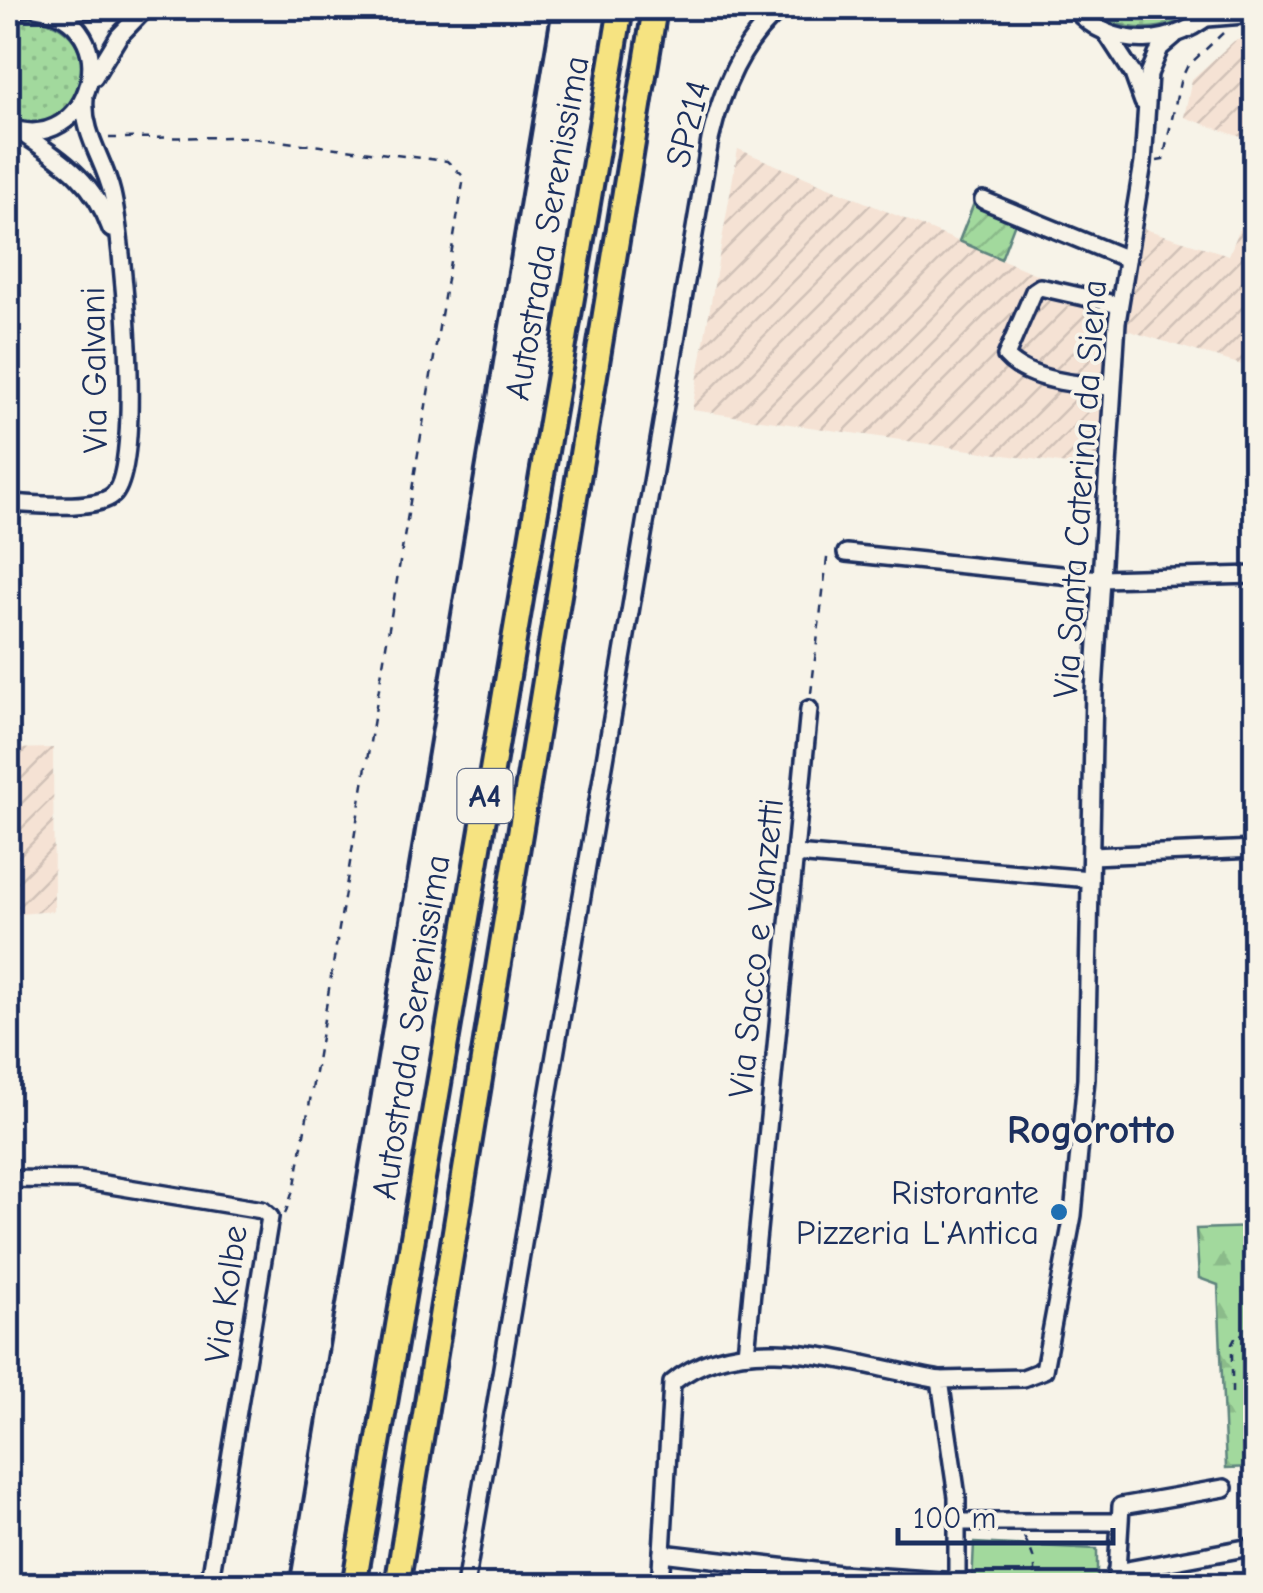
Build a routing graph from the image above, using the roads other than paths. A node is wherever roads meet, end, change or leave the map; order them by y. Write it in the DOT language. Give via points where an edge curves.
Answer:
graph roads {
  1 [pos="24,8"];
  2 [pos="104,8"];
  3 [pos="621,8"];
  4 [pos="655,8"];
  5 [pos="782,8"];
  6 [pos="1074,8"];
  7 [pos="47,9"];
  8 [pos="8,11"];
  9 [pos="150,13"];
  10 [pos="1212,13"];
  11 [pos="1254,14"];
  12 [pos="1104,31"];
  13 [pos="1174,36"];
  14 [pos="88,92"];
  15 [pos="1144,105"];
  16 [pos="11,128"];
  17 [pos="983,200"];
  18 [pos="119,252"];
  19 [pos="1126,259"];
  20 [pos="1119,305"];
  21 [pos="1111,387"];
  22 [pos="8,504"];
  23 [pos="846,553"];
  24 [pos="1256,574"];
  25 [pos="1100,579"];
  26 [pos="809,709"];
  27 [pos="1256,849"];
  28 [pos="795,854"];
  29 [pos="1091,856"];
  30 [pos="1090,879"];
  31 [pos="8,1179"];
  32 [pos="746,1353"];
  33 [pos="940,1380"];
  34 [pos="1224,1488"];
  35 [pos="958,1522"];
  36 [pos="1117,1522"];
  37 [pos="1256,1546"];
  38 [pos="662,1552"];
  39 [pos="1116,1579"];
  40 [pos="957,1584"];
  41 [pos="210,1586"];
  42 [pos="354,1586"];
  43 [pos="396,1586"];
  44 [pos="465,1586"];
  45 [pos="660,1586"];
  1 -- 8 [label="street"];
  2 -- 7 [label="street"];
  3 -- 42 [label="highway, Autostrada Serenissima / A4"];
  4 -- 43 [label="highway, Autostrada Serenissima / A4"];
  5 -- 44 [label="street, SP214 / SP214" via="749,44 718,106"];
  6 -- 12 [label="street"];
  7 -- 14 [label="street, Via Galvani" via="74,25 86,42 92,64"];
  9 -- 14 [label="street" via="119,36"];
  10 -- 11 [label="street"];
  10 -- 13 [label="street"];
  12 -- 13 [label="street" via="1151,40"];
  12 -- 15 [label="street, Via Santa Caterina da Siena" via="1133,74"];
  13 -- 15 [label="street, Via Santa Caterina da Siena" via="1153,60"];
  14 -- 16 [label="street" via="57,125"];
  14 -- 18 [label="street, Via Galvani" via="88,130 112,192"];
  15 -- 19 [label="street, Via Santa Caterina da Siena" via="1143,164"];
  16 -- 18 [label="street, Via Galvani" via="67,162 89,184"];
  17 -- 19 [label="street"];
  18 -- 22 [label="street, Via Galvani" via="128,354 125,477 96,504"];
  19 -- 20 [label="street, Via Santa Caterina da Siena"];
  20 -- 21 [label="street, Via Santa Caterina da Siena"];
  20 -- 21 [label="street" via="1040,288 1006,356 1019,368"];
  21 -- 25 [label="street, Via Santa Caterina da Siena"];
  23 -- 25 [label="street"];
  24 -- 25 [label="street"];
  25 -- 29 [label="street, Via Santa Caterina da Siena"];
  26 -- 28 [label="street, Via Sacco e Vanzetti"];
  27 -- 29 [label="street"];
  28 -- 30 [label="street"];
  28 -- 32 [label="street, Via Sacco e Vanzetti"];
  29 -- 30 [label="street, Via Santa Caterina da Siena"];
  30 -- 33 [label="street, Via Santa Caterina da Siena" via="1086,1079 1074,1215 1050,1356 1044,1370 1023,1378"];
  31 -- 41 [label="street, Via Kolbe" via="80,1180 262,1210 270,1217"];
  32 -- 33 [label="street, Via Santa Caterina da Siena"];
  32 -- 38 [label="street, Via Santa Caterina da Siena" via="687,1370 672,1383"];
  33 -- 35 [label="street"];
  34 -- 36 [label="street" via="1126,1501"];
  35 -- 36 [label="street"];
  35 -- 40 [label="street"];
  36 -- 39 [label="street"];
  37 -- 39 [label="street"];
  38 -- 40 [label="street"];
  38 -- 45 [label="street"];
}
